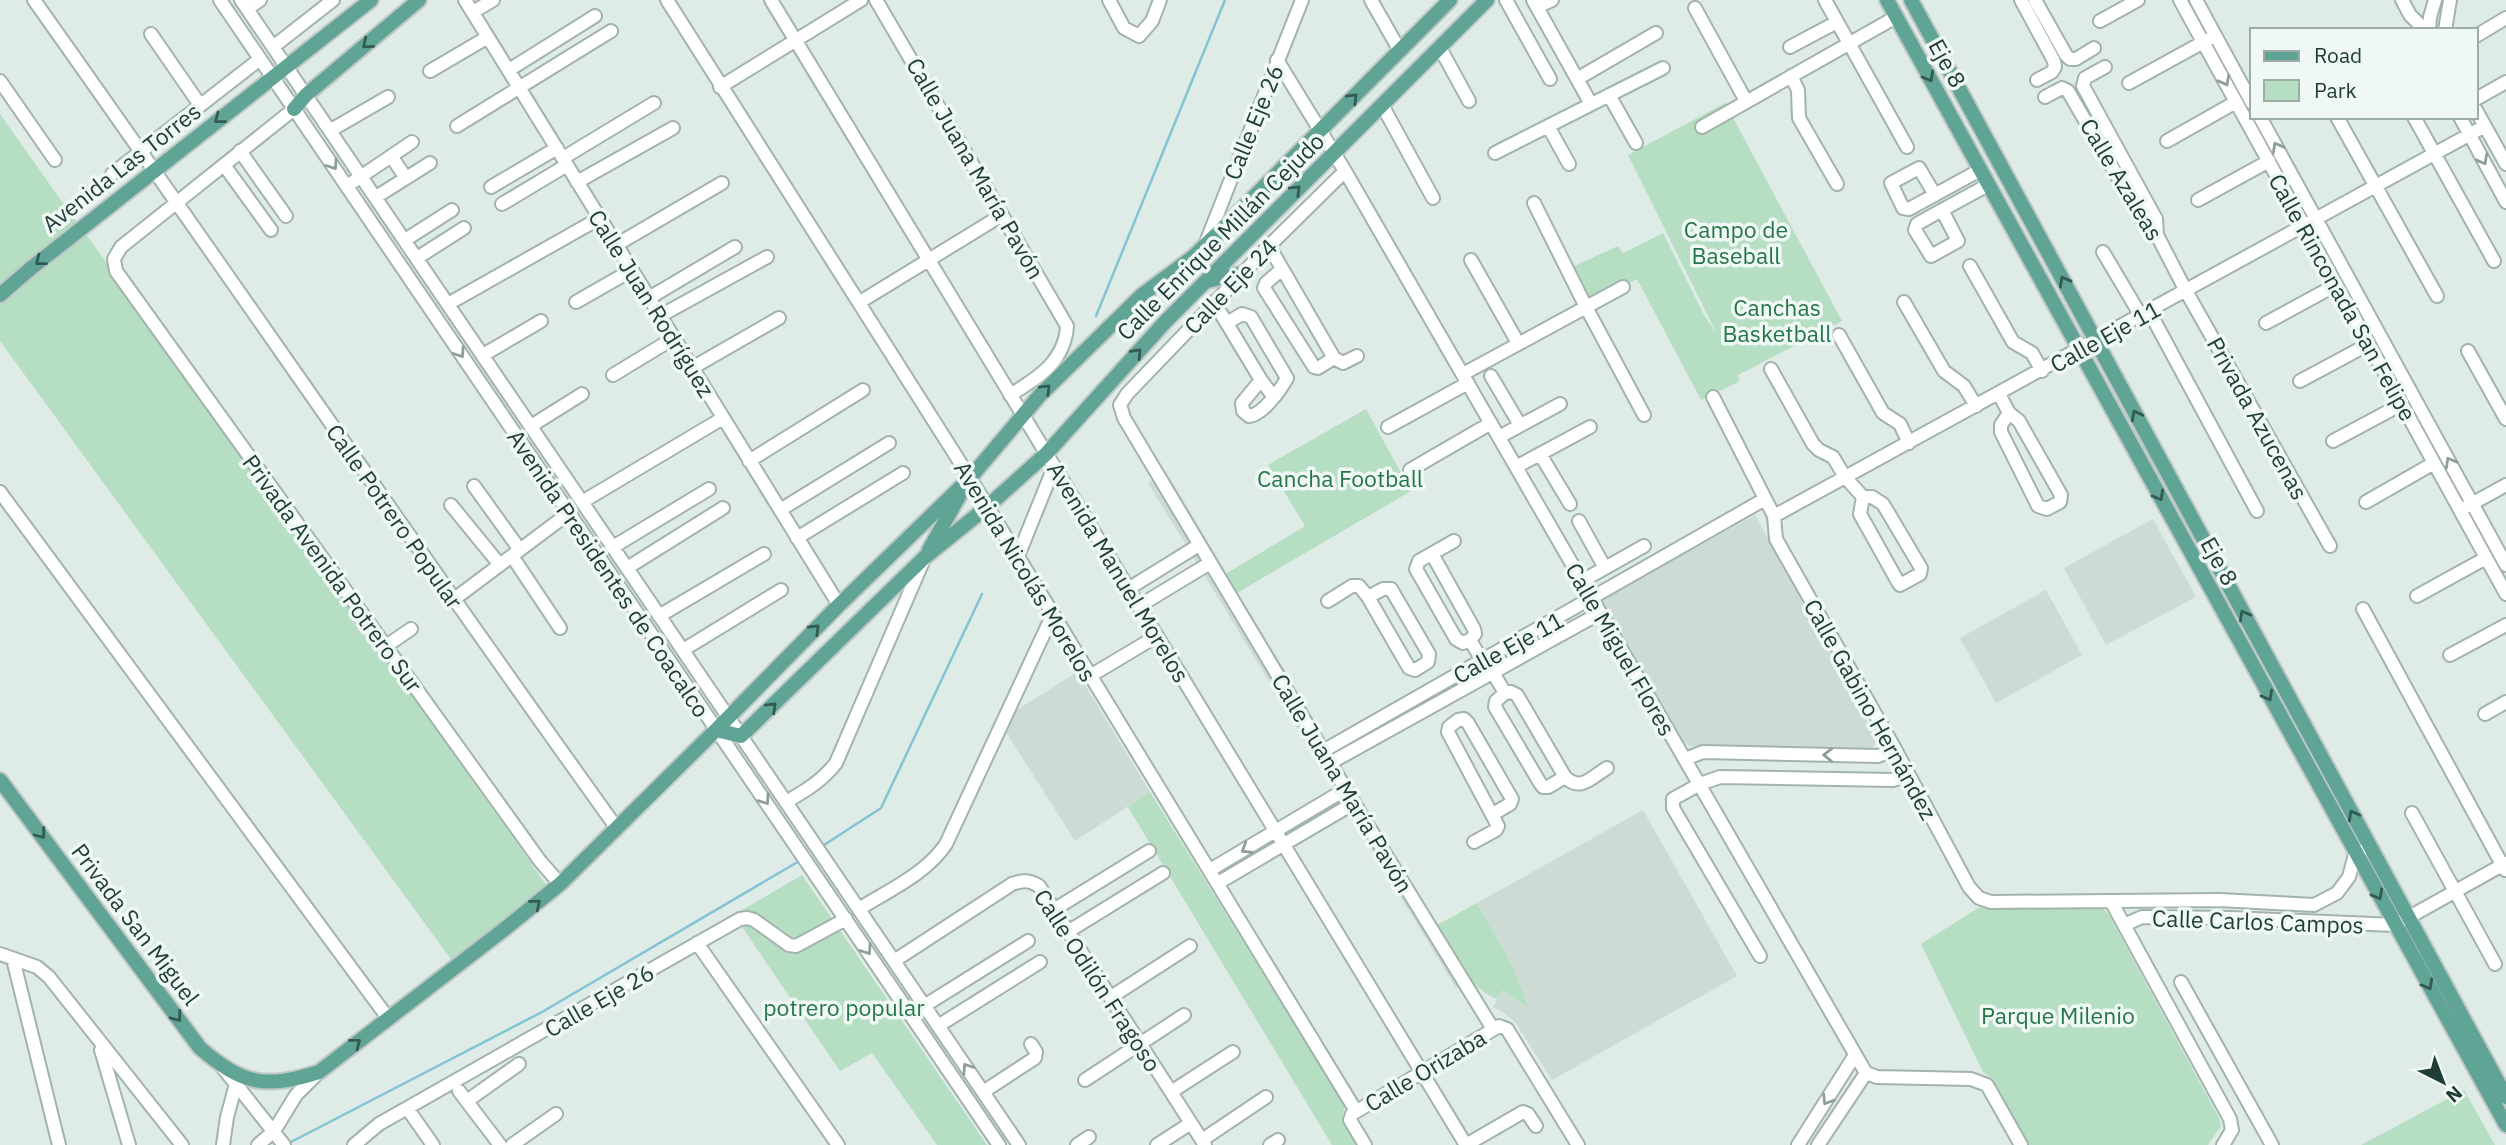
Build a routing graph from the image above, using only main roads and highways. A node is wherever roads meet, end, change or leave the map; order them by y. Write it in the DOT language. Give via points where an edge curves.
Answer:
graph roads {
  1 [pos="370,0"];
  2 [pos="419,0"];
  3 [pos="1451,0"];
  4 [pos="1487,0"];
  5 [pos="1887,0"];
  6 [pos="1912,3"];
  7 [pos="294,109"];
  8 [pos="1243,273"];
  9 [pos="1205,281"];
  10 [pos="0,295"];
  11 [pos="970,478"];
  12 [pos="925,557"];
  13 [pos="716,730"];
  14 [pos="0,780"];
  15 [pos="2506,1097"];
  16 [pos="2506,1125"];
  1 -- 10 [label="main road, Avenida Las Torres, one-way"];
  2 -- 7 [label="main road, one-way"];
  11 -- 3 [label="main road, Calle Enrique Millán Cejudo, one-way" via="1022,414 1142,295 1205,245"];
  9 -- 4 [label="main road, Calle Enrique Millán Cejudo, one-way"];
  5 -- 16 [label="main road, Eje 8, one-way"];
  15 -- 6 [label="main road, Eje 8, one-way"];
  8 -- 9 [label="main road"];
  12 -- 9 [label="main road, Calle Enrique Millán Cejudo, one-way" via="1046,454"];
  11 -- 12 [label="main road"];
  13 -- 11 [label="main road, one-way"];
  13 -- 12 [label="main road, one-way" via="741,736"];
  14 -- 13 [label="main road, Privada San Miguel, one-way" via="200,1048 243,1082 272,1082 319,1072 502,931 560,884"];
}
